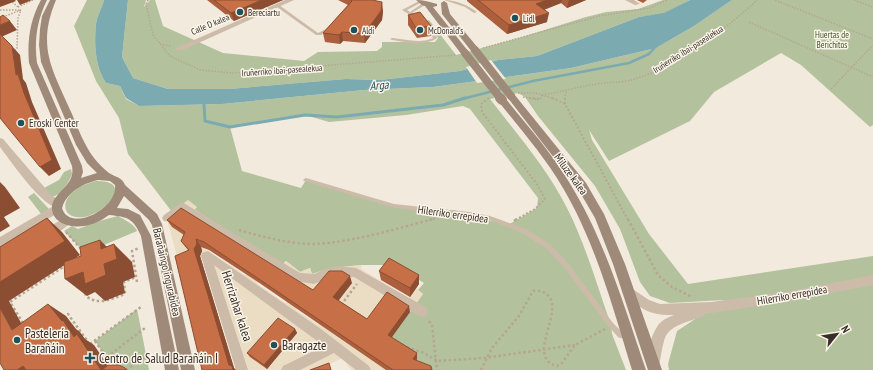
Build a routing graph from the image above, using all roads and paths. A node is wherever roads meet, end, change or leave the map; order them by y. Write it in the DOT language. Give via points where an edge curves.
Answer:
graph roads {
  1 [pos="10,0"];
  2 [pos="33,0"];
  3 [pos="44,0"];
  4 [pos="52,0"];
  5 [pos="148,0"];
  6 [pos="291,0"];
  7 [pos="628,0"];
  8 [pos="667,0"];
  9 [pos="757,0"];
  10 [pos="775,0"];
  11 [pos="854,0"];
  12 [pos="446,1"];
  13 [pos="423,3"];
  14 [pos="636,4"];
  15 [pos="278,6"];
  16 [pos="18,7"];
  17 [pos="873,7"];
  18 [pos="0,10"];
  19 [pos="21,10"];
  20 [pos="475,12"];
  21 [pos="410,13"];
  22 [pos="0,18"];
  23 [pos="749,22"];
  24 [pos="332,28"];
  25 [pos="873,39"];
  26 [pos="392,40"];
  27 [pos="873,45"];
  28 [pos="180,48"];
  29 [pos="477,50"];
  30 [pos="11,53"];
  31 [pos="462,54"];
  32 [pos="852,68"];
  33 [pos="873,77"];
  34 [pos="831,89"];
  35 [pos="566,91"];
  36 [pos="512,96"];
  37 [pos="542,96"];
  38 [pos="489,98"];
  39 [pos="564,104"];
  40 [pos="0,141"];
  41 [pos="106,176"];
  42 [pos="306,180"];
  43 [pos="73,186"];
  44 [pos="121,187"];
  45 [pos="57,207"];
  46 [pos="108,211"];
  47 [pos="441,212"];
  48 [pos="167,218"];
  49 [pos="508,225"];
  50 [pos="65,226"];
  51 [pos="233,228"];
  52 [pos="38,238"];
  53 [pos="0,243"];
  54 [pos="140,248"];
  55 [pos="85,253"];
  56 [pos="134,260"];
  57 [pos="72,261"];
  58 [pos="127,263"];
  59 [pos="136,277"];
  60 [pos="362,277"];
  61 [pos="873,280"];
  62 [pos="137,282"];
  63 [pos="85,289"];
  64 [pos="628,291"];
  65 [pos="694,298"];
  66 [pos="340,306"];
  67 [pos="141,307"];
  68 [pos="711,308"];
  69 [pos="423,312"];
  70 [pos="62,318"];
  71 [pos="611,325"];
  72 [pos="25,327"];
  73 [pos="145,328"];
  74 [pos="627,334"];
  75 [pos="95,341"];
  76 [pos="90,344"];
  77 [pos="401,345"];
  78 [pos="575,345"];
  79 [pos="334,347"];
  80 [pos="84,349"];
  81 [pos="544,349"];
  82 [pos="150,353"];
  83 [pos="107,358"];
  84 [pos="484,358"];
  85 [pos="436,361"];
  86 [pos="654,368"];
  87 [pos="115,370"];
  88 [pos="126,370"];
  89 [pos="172,370"];
  90 [pos="188,370"];
  91 [pos="242,370"];
  92 [pos="287,370"];
  93 [pos="365,370"];
  94 [pos="437,370"];
  95 [pos="482,370"];
  96 [pos="639,370"];
  1 -- 16 [label="path"];
  2 -- 16 [label="path"];
  3 -- 43 [label="main road" via="33,31 33,64 77,166 78,172"];
  4 -- 41 [label="main road" via="44,29 45,62 81,145 90,160"];
  5 -- 31 [label="path, Iruñerriko ibai-pasealekua" via="146,4 153,35 170,56 200,70 233,73"];
  6 -- 15 [label="street, Calle D kalea"];
  7 -- 14 [label="street"];
  8 -- 29 [label="path" via="650,8 599,16"];
  9 -- 35 [label="path, Iruñerriko ibai-pasealekua" via="710,37 657,70 633,80"];
  10 -- 25 [label="path"];
  11 -- 17 [label="path"];
  12 -- 13 [label="main road" via="437,5"];
  12 -- 20 [label="lane" via="466,6"];
  12 -- 29 [label="main road, Miluze kalea" via="446,14"];
  13 -- 21 [label="lane"];
  13 -- 21 [label="lane" via="404,10"];
  13 -- 31 [label="main road, Miluze kalea"];
  15 -- 24 [label="lane" via="317,34"];
  15 -- 28 [label="street, Calle D kalea"];
  16 -- 19 [label="path"];
  18 -- 19 [label="path"];
  19 -- 22 [label="path"];
  19 -- 30 [label="path" via="18,18 17,48"];
  21 -- 26 [label="lane" via="426,24 435,38 426,41"];
  23 -- 32 [label="path"];
  27 -- 32 [label="path"];
  29 -- 36 [label="main road, Miluze kalea, bridge"];
  31 -- 36 [label="main road, Miluze kalea, bridge"];
  32 -- 33 [label="path"];
  32 -- 34 [label="path"];
  35 -- 37 [label="path, Iruñerriko ibai-pasealekua"];
  35 -- 39 [label="path"];
  36 -- 37 [label="path, Iruñerriko ibai-pasealekua" via="533,93"];
  36 -- 37 [label="path, Iruñerriko ibai-pasealekua" via="538,100"];
  36 -- 64 [label="main road, Miluze kalea" via="582,186 600,217"];
  36 -- 74 [label="main road, Miluze kalea" via="573,198 602,260"];
  37 -- 39 [label="path"];
  38 -- 49 [label="path" via="481,104 482,112 536,183 545,199 537,208"];
  39 -- 65 [label="path" via="658,275 672,287"];
  40 -- 45 [label="street"];
  41 -- 43 [label="main road" via="89,178"];
  41 -- 44 [label="main road, Barañaingo ingurabidea" via="119,181"];
  42 -- 47 [label="lane, Hilerriko errepidea" via="394,206"];
  43 -- 45 [label="main road" via="63,195"];
  44 -- 46 [label="main road" via="119,199"];
  44 -- 90 [label="main road, Barañaingo ingurabidea" via="157,224"];
  45 -- 50 [label="main road"];
  45 -- 53 [label="street"];
  46 -- 50 [label="main road" via="98,218"];
  46 -- 89 [label="main road, Barañaingo ingurabidea" via="130,213 142,223"];
  47 -- 49 [label="lane, Hilerriko errepidea" via="490,218"];
  47 -- 51 [label="path" via="436,218 322,243 262,237"];
  48 -- 60 [label="street" via="182,206 299,278 314,279 340,271 356,273"];
  49 -- 71 [label="lane, Hilerriko errepidea" via="524,231 549,247"];
  50 -- 52 [label="street"];
  50 -- 55 [label="path"];
  54 -- 56 [label="path" via="132,251"];
  56 -- 58 [label="path"];
  56 -- 59 [label="path"];
  57 -- 72 [label="path" via="10,302"];
  59 -- 62 [label="path"];
  59 -- 63 [label="path" via="124,282 125,294 103,302 97,303 89,299"];
  60 -- 66 [label="path"];
  60 -- 69 [label="street"];
  61 -- 68 [label="street, Hilerriko errepidea"];
  64 -- 68 [label="street, Hilerriko errepidea" via="646,305 658,310"];
  64 -- 86 [label="main road, Miluze kalea"];
  67 -- 75 [label="path"];
  68 -- 86 [label="street, Hilerriko errepidea" via="666,325 658,337"];
  69 -- 85 [label="path" via="432,325"];
  70 -- 76 [label="path" via="68,314"];
  71 -- 74 [label="lane, Hilerriko errepidea" via="620,335"];
  71 -- 78 [label="path"];
  73 -- 83 [label="path"];
  74 -- 96 [label="main road, Miluze kalea"];
  75 -- 76 [label="path"];
  75 -- 83 [label="path"];
  76 -- 80 [label="path"];
  77 -- 85 [label="path" via="424,353"];
  78 -- 81 [label="path"];
  78 -- 81 [label="path" via="557,366 550,364 544,357"];
  79 -- 91 [label="street, Herrizahar kalea" via="208,255 206,256"];
  79 -- 92 [label="street"];
  79 -- 93 [label="street, Herrizahar kalea"];
  81 -- 84 [label="path"];
  81 -- 84 [label="path" via="552,308 546,294 537,290 533,291 519,316"];
  82 -- 88 [label="path"];
  83 -- 87 [label="path"];
  84 -- 85 [label="path"];
  84 -- 95 [label="path"];
  85 -- 94 [label="path"];
}
